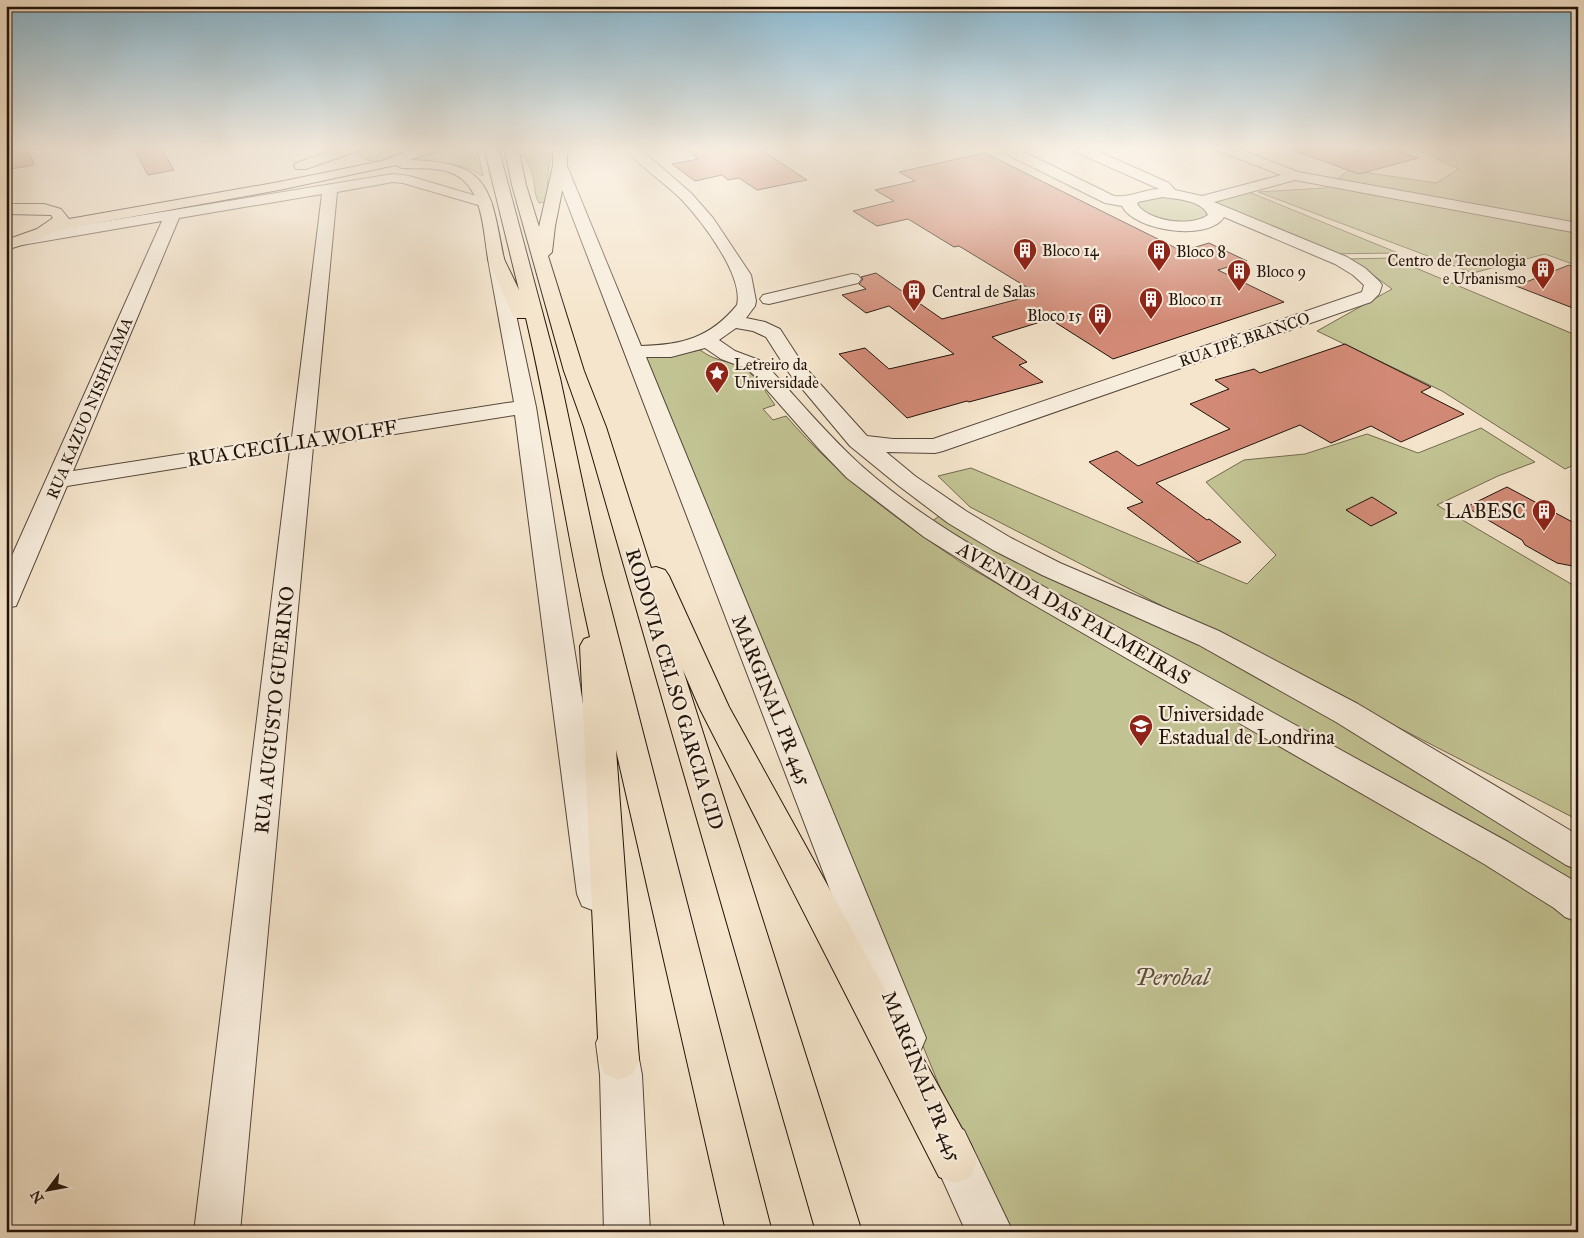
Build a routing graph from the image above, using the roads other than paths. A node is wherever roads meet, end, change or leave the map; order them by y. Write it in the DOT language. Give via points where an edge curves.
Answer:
graph roads {
  1 [pos="141,205"];
  2 [pos="154,205"];
  3 [pos="241,205"];
  4 [pos="328,205"];
  5 [pos="485,205"];
  6 [pos="506,205"];
  7 [pos="525,205"];
  8 [pos="552,205"];
  9 [pos="575,205"];
  10 [pos="701,205"];
  11 [pos="1130,205"];
  12 [pos="1208,205"];
  13 [pos="1210,205"];
  14 [pos="1452,205"];
  15 [pos="6,209"];
  16 [pos="172,217"];
  17 [pos="55,219"];
  18 [pos="1578,228"];
  19 [pos="22,240"];
  20 [pos="6,245"];
  21 [pos="496,258"];
  22 [pos="543,261"];
  23 [pos="852,279"];
  24 [pos="769,299"];
  25 [pos="733,322"];
  26 [pos="707,340"];
  27 [pos="634,352"];
  28 [pos="550,378"];
  29 [pos="525,407"];
  30 [pos="595,427"];
  31 [pos="860,441"];
  32 [pos="303,442"];
  33 [pos="935,446"];
  34 [pos="833,452"];
  35 [pos="58,480"];
  36 [pos="909,500"];
  37 [pos="590,574"];
  38 [pos="6,599"];
  39 [pos="1578,854"];
  40 [pos="1578,905"];
  41 [pos="619,1060"];
  42 [pos="955,1160"];
  43 [pos="217,1232"];
  44 [pos="627,1232"];
  45 [pos="749,1232"];
  46 [pos="839,1232"];
  47 [pos="990,1232"];
  1 -- 17 [label="main road"];
  2 -- 17 [label="main road"];
  3 -- 16 [label="street"];
  4 -- 32 [label="street, RUA AUGUSTO GUERINO"];
  5 -- 21 [label="main road"];
  6 -- 28 [label="main road"];
  7 -- 22 [label="main road, RODOVIA CELSO GARCIA CID"];
  8 -- 22 [label="main road"];
  9 -- 27 [label="street, MARGINAL PR 445"];
  10 -- 25 [label="street" via="742,275 747,301"];
  11 -- 12 [label="street" via="1142,217 1175,226 1211,221 1216,217 1215,211"];
  13 -- 33 [label="street, RUA IPÊ BRANCO" via="1350,266 1369,278 1374,284 1372,290 1365,298"];
  14 -- 18 [label="street"];
  15 -- 17 [label="main road" via="44,209"];
  16 -- 19 [label="street"];
  16 -- 35 [label="street, RUA KAZUO NISHIYAMA"];
  17 -- 19 [label="main road" via="39,235"];
  19 -- 20 [label="main road"];
  21 -- 28 [label="main road"];
  21 -- 29 [label="street"];
  22 -- 30 [label="main road, RODOVIA CELSO GARCIA CID" via="574,371"];
  23 -- 24 [label="street"];
  25 -- 26 [label="street"];
  25 -- 31 [label="street, AVENIDA DAS PALMEIRAS" via="758,326 773,333 796,369"];
  26 -- 27 [label="street" via="671,351"];
  26 -- 34 [label="street, AVENIDA DAS PALMEIRAS" via="728,355 760,370"];
  27 -- 42 [label="street, MARGINAL PR 445"];
  28 -- 37 [label="main road"];
  29 -- 32 [label="street, RUA CECÍLIA WOLFF"];
  29 -- 41 [label="street"];
  30 -- 42 [label="main road" via="714,709"];
  30 -- 46 [label="main road, RODOVIA CELSO GARCIA CID"];
  31 -- 33 [label="street" via="892,446"];
  31 -- 34 [label="street" via="844,442"];
  31 -- 36 [label="street, AVENIDA DAS PALMEIRAS"];
  32 -- 35 [label="street, RUA CECÍLIA WOLFF"];
  32 -- 43 [label="street, RUA AUGUSTO GUERINO"];
  33 -- 36 [label="street" via="922,465"];
  34 -- 36 [label="street, AVENIDA DAS PALMEIRAS" via="864,480"];
  35 -- 38 [label="street, RUA KAZUO NISHIYAMA"];
  36 -- 39 [label="street, AVENIDA DAS PALMEIRAS" via="957,517 1052,569 1209,638 1339,708"];
  36 -- 40 [label="street, AVENIDA DAS PALMEIRAS" via="991,568 1496,853"];
  37 -- 41 [label="main road"];
  37 -- 45 [label="main road"];
  41 -- 44 [label="street"];
  42 -- 47 [label="street, MARGINAL PR 445"];
}
